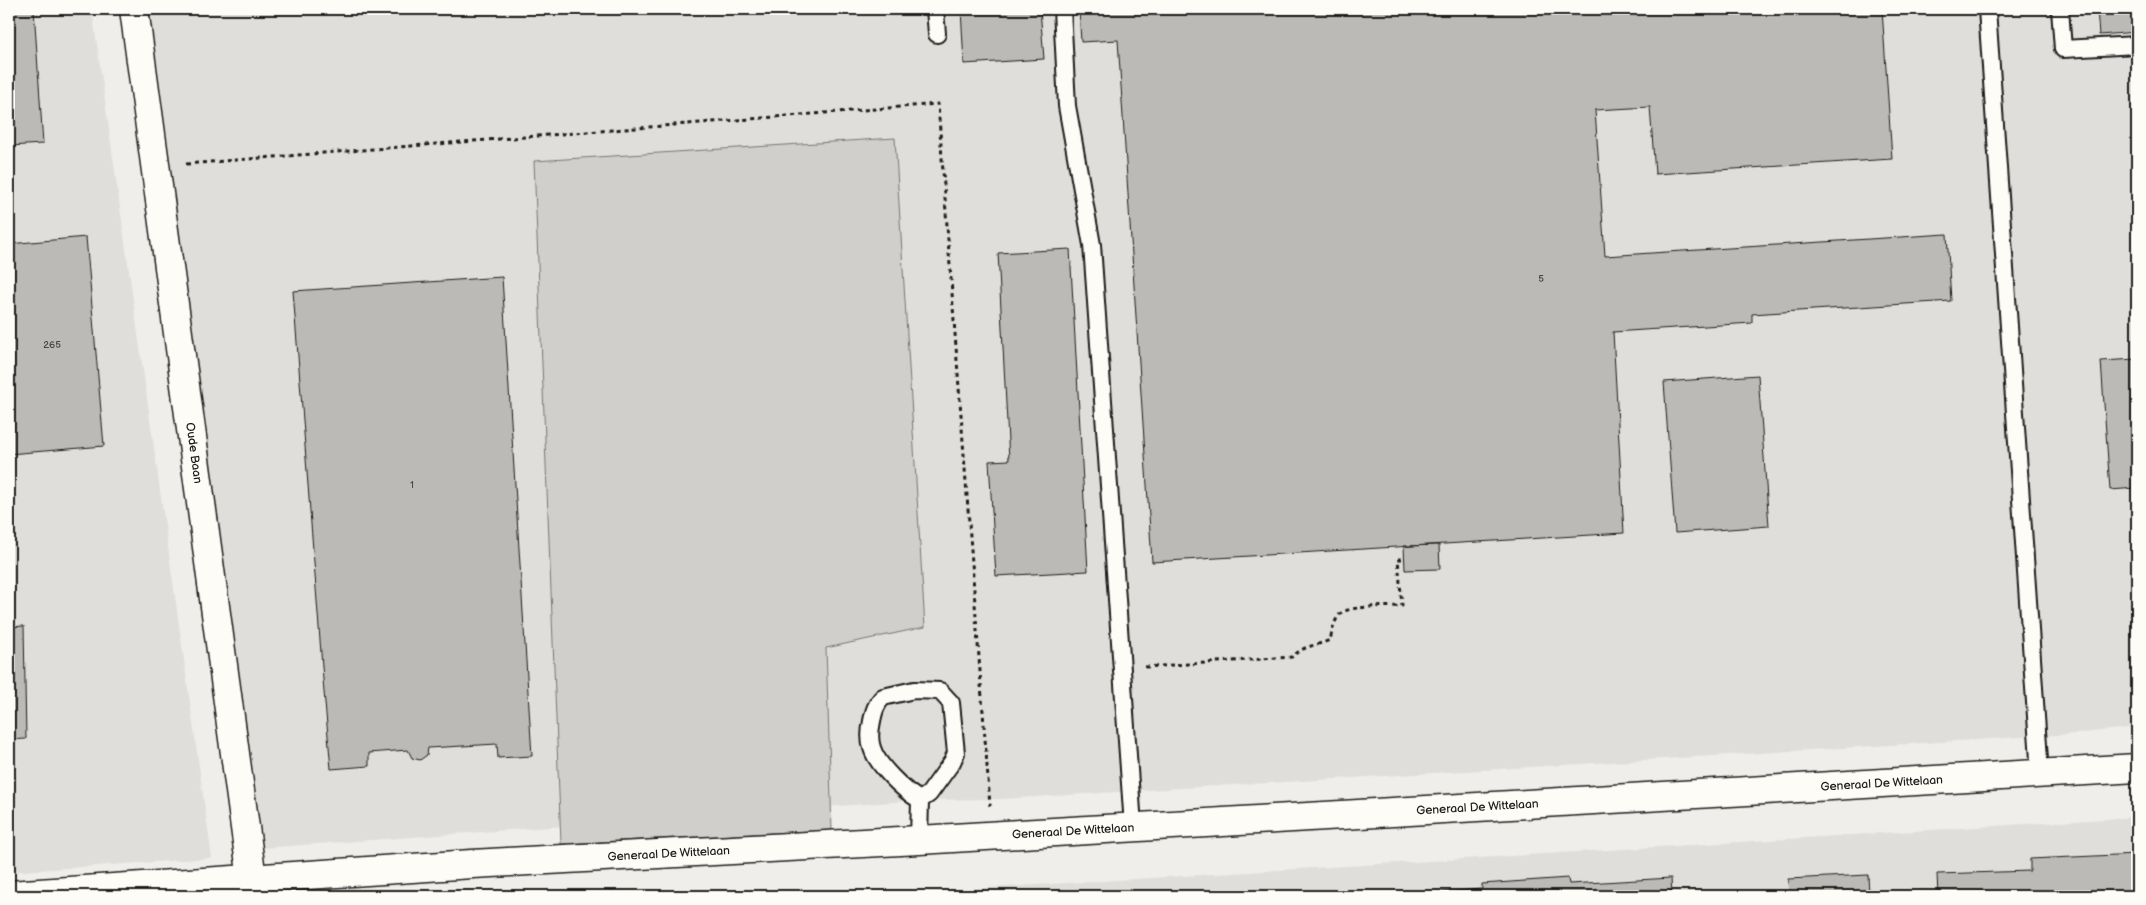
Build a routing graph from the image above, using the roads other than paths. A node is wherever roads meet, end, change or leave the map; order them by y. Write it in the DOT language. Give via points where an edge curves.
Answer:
graph roads {
  1 [pos="134,9"];
  2 [pos="935,9"];
  3 [pos="1062,9"];
  4 [pos="1987,9"];
  5 [pos="2060,9"];
  6 [pos="937,34"];
  7 [pos="2137,45"];
  8 [pos="2137,768"];
  9 [pos="2040,774"];
  10 [pos="920,800"];
  11 [pos="1133,826"];
  12 [pos="919,840"];
  13 [pos="254,888"];
  14 [pos="9,895"];
  1 -- 13 [label="street, Oude Baan"];
  2 -- 6 [label="lane"];
  3 -- 11 [label="lane" via="1067,106 1092,245"];
  4 -- 9 [label="lane"];
  5 -- 7 [label="lane" via="2063,49"];
  8 -- 9 [label="street, Generaal De Wittelaan"];
  9 -- 11 [label="street, Generaal De Wittelaan"];
  10 -- 10 [label="lane" via="929,794 956,754 951,703 940,691 914,690 883,697 872,718 872,750 908,793"];
  10 -- 12 [label="lane"];
  11 -- 12 [label="street, Generaal De Wittelaan"];
  12 -- 13 [label="street, Generaal De Wittelaan" via="472,864"];
  13 -- 14 [label="street, Generaal De Wittelaan"];
}
